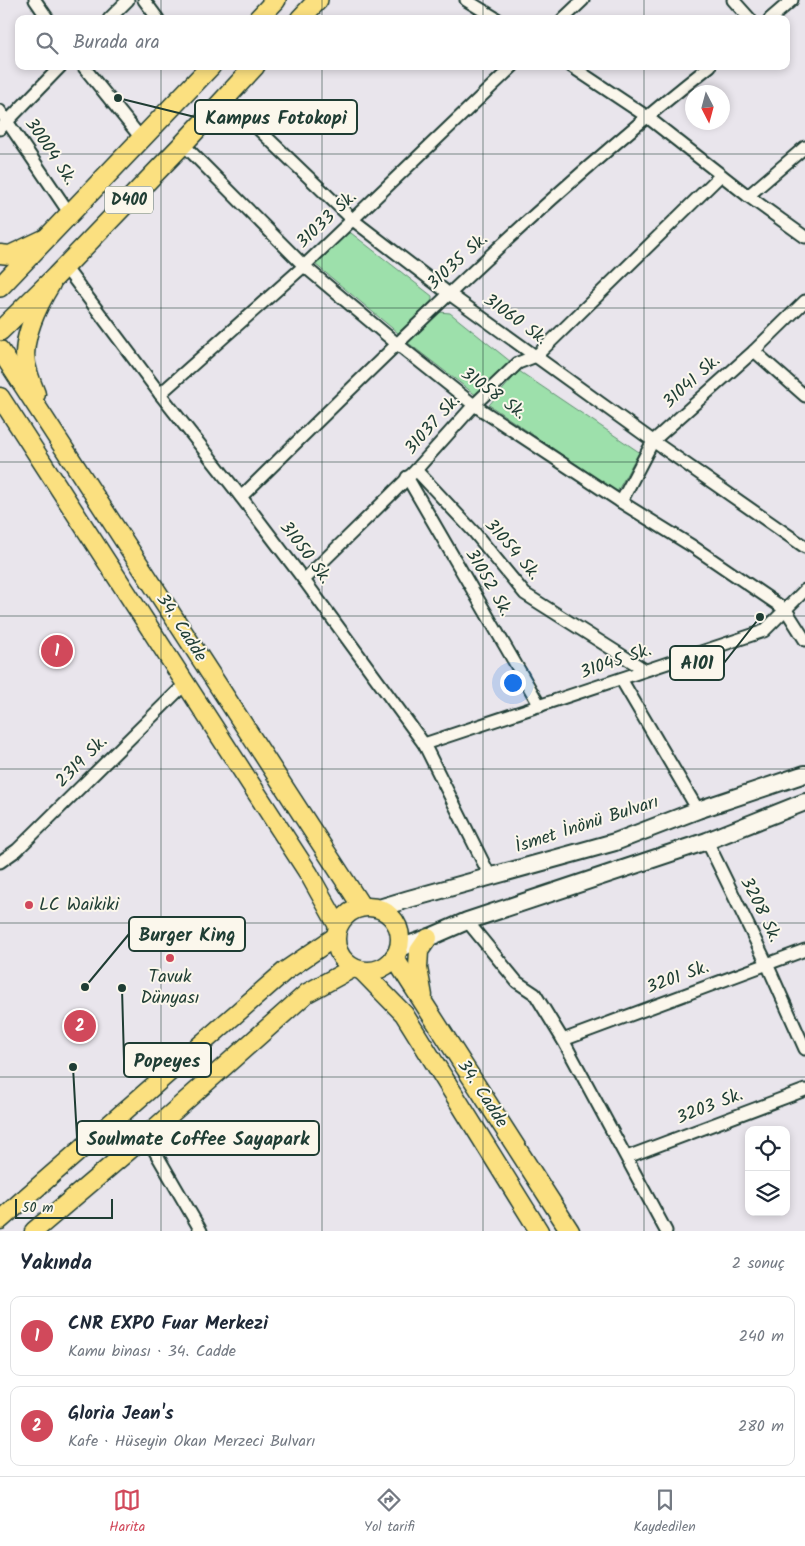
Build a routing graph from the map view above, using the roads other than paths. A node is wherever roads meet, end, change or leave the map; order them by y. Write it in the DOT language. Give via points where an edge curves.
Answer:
graph roads {
  1 [pos="35,0"];
  2 [pos="128,0"];
  3 [pos="144,0"];
  4 [pos="276,0"];
  5 [pos="318,0"];
  6 [pos="466,0"];
  7 [pos="584,0"];
  8 [pos="733,0"];
  9 [pos="792,0"];
  10 [pos="45,15"];
  11 [pos="113,15"];
  12 [pos="155,15"];
  13 [pos="262,15"];
  14 [pos="304,15"];
  15 [pos="490,15"];
  16 [pos="567,15"];
  17 [pos="746,15"];
  18 [pos="775,15"];
  19 [pos="57,70"];
  20 [pos="86,70"];
  21 [pos="202,70"];
  22 [pos="251,70"];
  23 [pos="509,70"];
  24 [pos="577,70"];
  25 [pos="705,70"];
  26 [pos="226,97"];
  27 [pos="0,111"];
  28 [pos="646,116"];
  29 [pos="4,125"];
  30 [pos="141,138"];
  31 [pos="183,144"];
  32 [pos="805,147"];
  33 [pos="721,175"];
  34 [pos="748,196"];
  35 [pos="70,214"];
  36 [pos="353,220"];
  37 [pos="805,237"];
  38 [pos="46,238"];
  39 [pos="0,254"];
  40 [pos="304,266"];
  41 [pos="61,271"];
  42 [pos="0,287"];
  43 [pos="448,293"];
  44 [pos="805,301"];
  45 [pos="0,331"];
  46 [pos="396,343"];
  47 [pos="0,350"];
  48 [pos="754,351"];
  49 [pos="536,356"];
  50 [pos="160,394"];
  51 [pos="805,396"];
  52 [pos="0,397"];
  53 [pos="474,405"];
  54 [pos="0,422"];
  55 [pos="47,425"];
  56 [pos="25,436"];
  57 [pos="653,441"];
  58 [pos="411,474"];
  59 [pos="241,497"];
  60 [pos="621,502"];
  61 [pos="805,547"];
  62 [pos="304,580"];
  63 [pos="805,590"];
  64 [pos="786,610"];
  65 [pos="805,640"];
  66 [pos="645,670"];
  67 [pos="621,679"];
  68 [pos="186,683"];
  69 [pos="540,706"];
  70 [pos="424,744"];
  71 [pos="805,774"];
  72 [pos="805,802"];
  73 [pos="698,810"];
  74 [pos="707,841"];
  75 [pos="0,862"];
  76 [pos="490,876"];
  77 [pos="370,908"];
  78 [pos="467,921"];
  79 [pos="336,931"];
  80 [pos="428,938"];
  81 [pos="805,950"];
  82 [pos="396,952"];
  83 [pos="767,964"];
  84 [pos="357,969"];
  85 [pos="425,1007"];
  86 [pos="563,1040"];
  87 [pos="805,1049"];
  88 [pos="805,1090"];
  89 [pos="146,1136"];
  90 [pos="627,1157"];
  91 [pos="0,1220"];
  92 [pos="34,1231"];
  93 [pos="201,1231"];
  94 [pos="540,1231"];
  95 [pos="570,1231"];
  96 [pos="666,1231"];
  1 -- 10 [label="street"];
  2 -- 11 [label="street"];
  3 -- 12 [label="street"];
  4 -- 13 [label="highway"];
  5 -- 14 [label="highway"];
  6 -- 15 [label="street"];
  7 -- 16 [label="street"];
  8 -- 17 [label="street"];
  9 -- 18 [label="street"];
  19 -- 29 [label="street"];
  20 -- 30 [label="street"];
  21 -- 30 [label="highway, D400"];
  22 -- 26 [label="highway, D400"];
  23 -- 36 [label="street, 31033 Sk."];
  24 -- 28 [label="street"];
  25 -- 28 [label="street, 31035 Sk."];
  26 -- 31 [label="highway, D400"];
  26 -- 36 [label="street, 31060 Sk."];
  27 -- 29 [label="street, 30004 Sk."];
  28 -- 33 [label="street"];
  28 -- 43 [label="street, 31035 Sk."];
  29 -- 35 [label="street, 30004 Sk."];
  30 -- 35 [label="highway, D400"];
  31 -- 40 [label="street, 31058 Sk."];
  31 -- 41 [label="highway, D400"];
  32 -- 34 [label="street"];
  33 -- 34 [label="street"];
  33 -- 49 [label="street, 31037 Sk."];
  34 -- 37 [label="street"];
  35 -- 38 [label="highway, D400"];
  36 -- 40 [label="street, 31033 Sk."];
  36 -- 43 [label="street, 31060 Sk."];
  38 -- 39 [label="main road" via="10,255"];
  38 -- 42 [label="highway, D400"];
  40 -- 46 [label="street, 31058 Sk."];
  40 -- 50 [label="street, 31033 Sk."];
  41 -- 45 [label="highway, D400"];
  41 -- 50 [label="street, 31050 Sk."];
  41 -- 55 [label="main road" via="42,299 28,333 26,363"];
  43 -- 46 [label="street, 31035 Sk."];
  43 -- 49 [label="street, 31060 Sk."];
  44 -- 48 [label="street, 31041 Sk."];
  46 -- 53 [label="street, 31058 Sk."];
  46 -- 59 [label="street, 31035 Sk."];
  47 -- 55 [label="main road, 34. Cadde"];
  48 -- 51 [label="street"];
  48 -- 57 [label="street, 31041 Sk."];
  49 -- 53 [label="street, 31037 Sk." via="518,363"];
  49 -- 57 [label="street, 31060 Sk."];
  50 -- 59 [label="street, 31050 Sk."];
  52 -- 56 [label="main road, 34. Cadde"];
  53 -- 58 [label="street, 31037 Sk."];
  53 -- 60 [label="street, 31058 Sk."];
  54 -- 56 [label="main road"];
  55 -- 77 [label="main road, 34. Cadde"];
  56 -- 68 [label="main road, 34. Cadde"];
  57 -- 60 [label="street, 31041 Sk."];
  57 -- 61 [label="street, 31060 Sk."];
  58 -- 62 [label="street, 31037 Sk."];
  58 -- 66 [label="street, 31054 Sk." via="474,532 525,594"];
  58 -- 69 [label="street, 31052 Sk."];
  59 -- 62 [label="street, 31050 Sk."];
  60 -- 64 [label="street, 31058 Sk."];
  62 -- 70 [label="street, 31050 Sk."];
  63 -- 64 [label="street, 31045 Sk."];
  64 -- 65 [label="street, 31058 Sk."];
  64 -- 66 [label="street, 31045 Sk." via="764,631"];
  66 -- 67 [label="street, 31045 Sk."];
  67 -- 69 [label="street, 31045 Sk."];
  67 -- 73 [label="street"];
  68 -- 75 [label="street, 2319 Sk." via="17,850"];
  68 -- 79 [label="main road, 34. Cadde" via="309,874"];
  69 -- 70 [label="street, 31045 Sk."];
  70 -- 76 [label="street, 31050 Sk."];
  71 -- 73 [label="main road, İsmet İnönü Bulvarı"];
  72 -- 74 [label="main road"];
  73 -- 76 [label="main road, İsmet İnönü Bulvarı" via="615,842"];
  74 -- 78 [label="main road"];
  74 -- 83 [label="street, 3208 Sk."];
  76 -- 77 [label="main road, İsmet İnönü Bulvarı"];
  77 -- 79 [label="main road" via="352,910 343,917"];
  77 -- 82 [label="main road" via="390,915 396,923 400,932"];
  78 -- 80 [label="main road"];
  78 -- 86 [label="street" via="517,982 535,994"];
  79 -- 84 [label="main road" via="339,955"];
  79 -- 91 [label="main road" via="285,971"];
  80 -- 82 [label="main road"];
  80 -- 85 [label="main road" via="419,951 418,968"];
  81 -- 83 [label="street, 3201 Sk."];
  82 -- 84 [label="main road" via="383,968 373,971"];
  82 -- 85 [label="main road, 34. Cadde"];
  83 -- 86 [label="street, 3201 Sk."];
  83 -- 87 [label="street, 3208 Sk."];
  84 -- 89 [label="main road" via="307,993"];
  84 -- 94 [label="main road, 34. Cadde" via="404,1014"];
  85 -- 95 [label="main road, 34. Cadde"];
  86 -- 90 [label="street"];
  88 -- 90 [label="street, 3203 Sk."];
  89 -- 92 [label="main road"];
  89 -- 93 [label="street"];
  90 -- 96 [label="street"];
}
